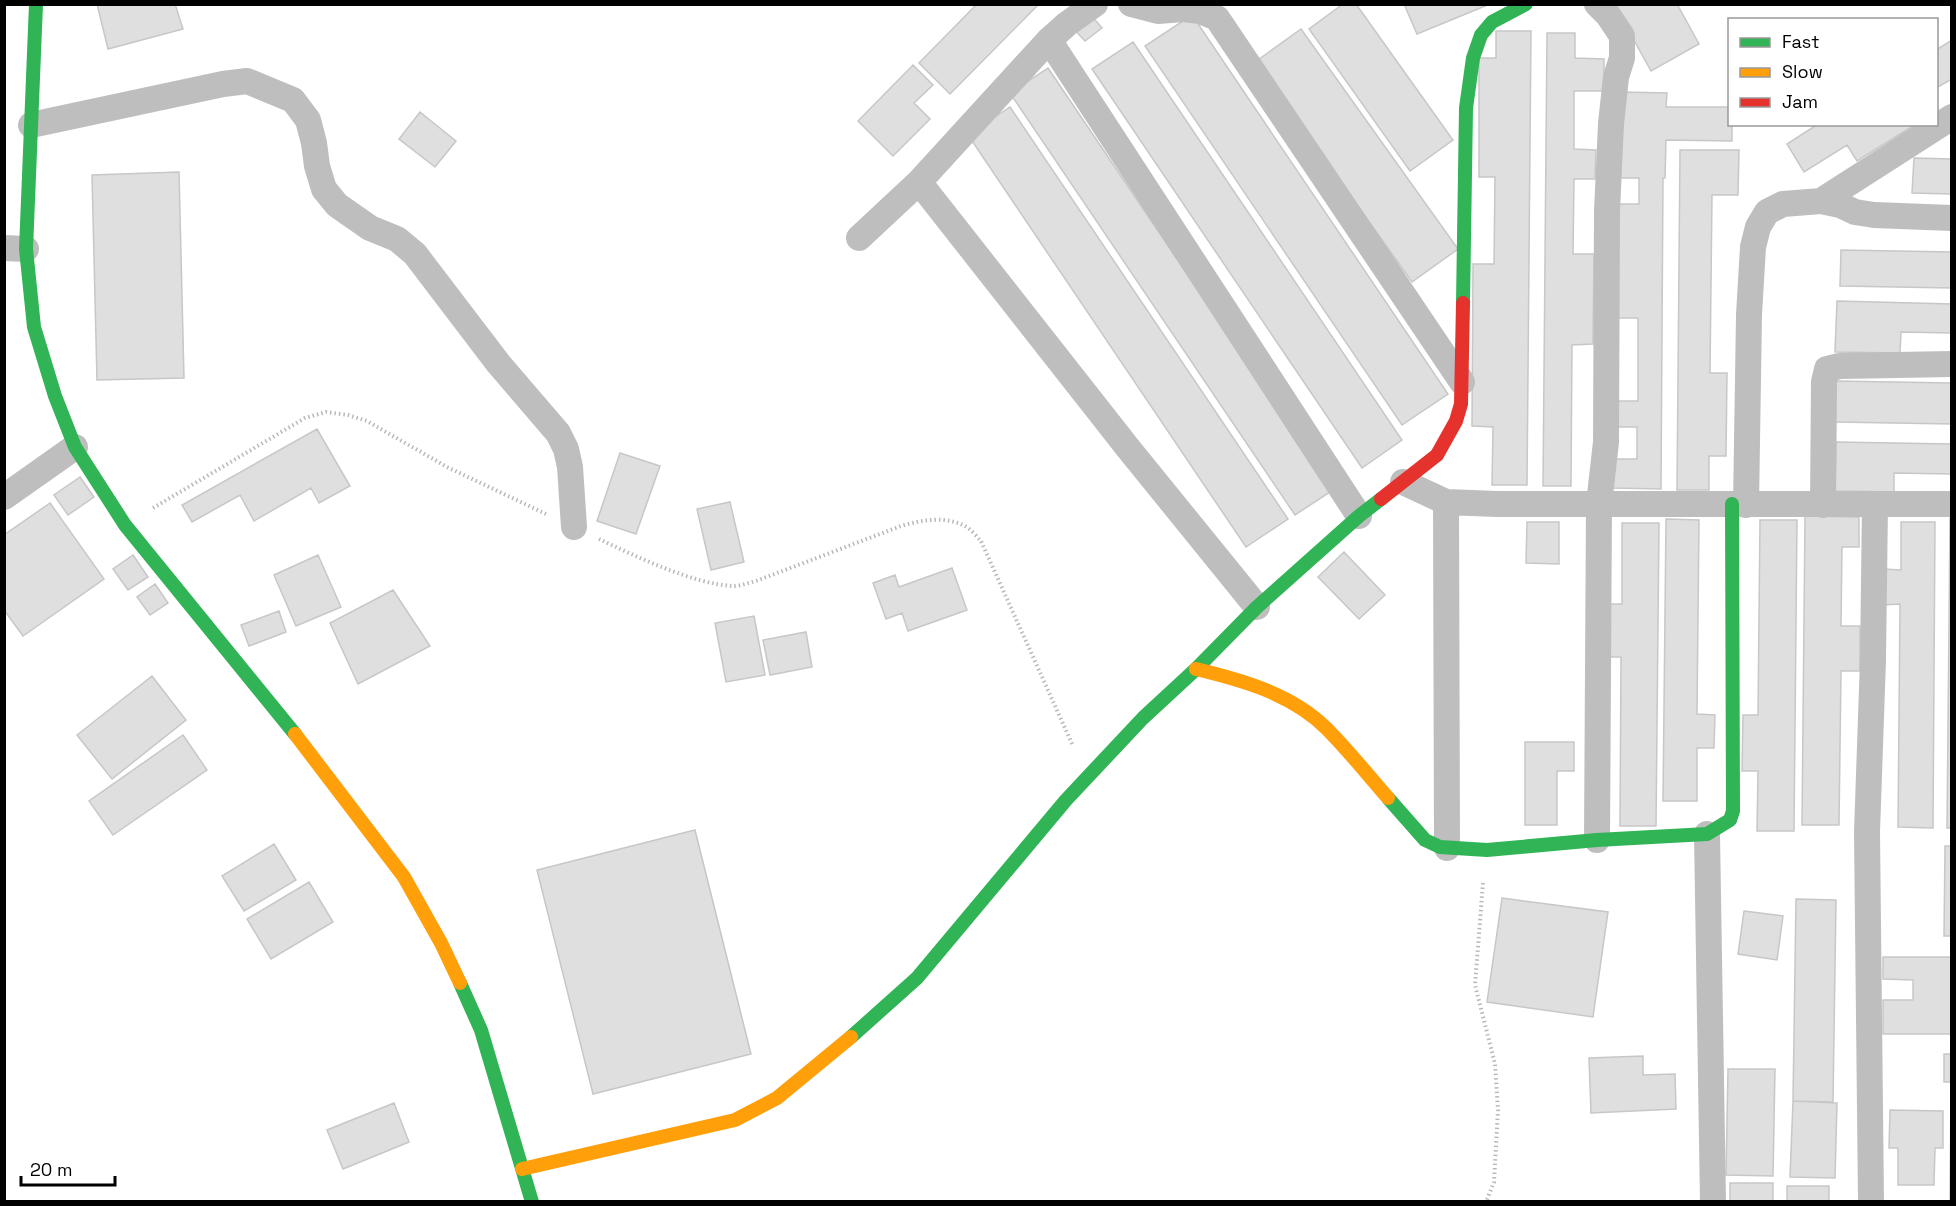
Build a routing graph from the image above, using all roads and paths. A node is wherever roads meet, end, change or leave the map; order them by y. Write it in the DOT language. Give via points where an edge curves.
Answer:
graph roads {
  1 [pos="36,4"];
  2 [pos="1095,4"];
  3 [pos="1131,4"];
  4 [pos="1526,4"];
  5 [pos="1597,4"];
  6 [pos="1049,40"];
  7 [pos="1952,117"];
  8 [pos="31,125"];
  9 [pos="1938,126"];
  10 [pos="1938,126"];
  11 [pos="919,182"];
  12 [pos="1821,201"];
  13 [pos="1952,218"];
  14 [pos="859,238"];
  15 [pos="15,249"];
  16 [pos="1952,364"];
  17 [pos="1462,382"];
  18 [pos="75,447"];
  19 [pos="1403,482"];
  20 [pos="4,497"];
  21 [pos="1446,502"];
  22 [pos="1599,504"];
  23 [pos="1875,504"];
  24 [pos="1952,504"];
  25 [pos="1739,505"];
  26 [pos="1823,505"];
  27 [pos="1359,516"];
  28 [pos="125,525"];
  29 [pos="574,527"];
  30 [pos="1257,607"];
  31 [pos="1196,669"];
  32 [pos="1087,777"];
  33 [pos="1707,834"];
  34 [pos="1597,840"];
  35 [pos="1448,848"];
  36 [pos="1487,850"];
  37 [pos="522,1169"];
  38 [pos="532,1202"];
  39 [pos="1486,1202"];
  40 [pos="1713,1202"];
  41 [pos="1871,1202"];
  1 -- 8 [label="main road"];
  2 -- 6 [label="street"];
  3 -- 17 [label="street" via="1158,11 1200,11 1217,18"];
  4 -- 17 [label="main road" via="1492,22 1481,35 1473,58 1466,108"];
  5 -- 22 [label="street" via="1622,36 1611,124 1606,442"];
  6 -- 11 [label="street"];
  6 -- 27 [label="street"];
  7 -- 10 [label="street"];
  8 -- 15 [label="main road"];
  8 -- 29 [label="street" via="247,81 293,100 308,120 324,189 337,205 370,228 397,239 415,254 498,363 558,433 570,467"];
  9 -- 12 [label="street"];
  11 -- 14 [label="street"];
  11 -- 30 [label="street"];
  12 -- 13 [label="street" via="1874,215"];
  12 -- 25 [label="street" via="1783,204 1767,212 1758,227 1753,247"];
  15 -- 18 [label="main road" via="34,327"];
  16 -- 26 [label="street" via="1827,369"];
  17 -- 19 [label="main road" via="1456,421 1437,455"];
  18 -- 20 [label="street"];
  18 -- 28 [label="main road"];
  19 -- 21 [label="street"];
  19 -- 27 [label="main road"];
  21 -- 22 [label="street"];
  21 -- 35 [label="street"];
  22 -- 25 [label="street"];
  22 -- 34 [label="street"];
  23 -- 24 [label="street"];
  23 -- 26 [label="street"];
  23 -- 41 [label="street" via="1867,832"];
  25 -- 26 [label="street"];
  25 -- 33 [label="main road" via="1733,811 1730,820"];
  27 -- 30 [label="main road"];
  28 -- 29 [label="path" via="304,418 326,412 367,421 447,467"];
  28 -- 37 [label="main road" via="304,744 404,877 441,943 481,1030"];
  29 -- 32 [label="path" via="640,558 690,576 735,586 926,519 965,525 981,541"];
  30 -- 31 [label="main road"];
  31 -- 32 [label="main road"];
  31 -- 35 [label="main road" via="1236,679 1302,709 1325,727 1425,840"];
  32 -- 37 [label="main road" via="917,978 777,1098 735,1120"];
  33 -- 34 [label="main road"];
  33 -- 40 [label="street"];
  34 -- 36 [label="main road"];
  35 -- 36 [label="main road"];
  36 -- 39 [label="path" via="1475,985 1495,1064 1498,1110 1494,1182"];
  37 -- 38 [label="main road"];
}
